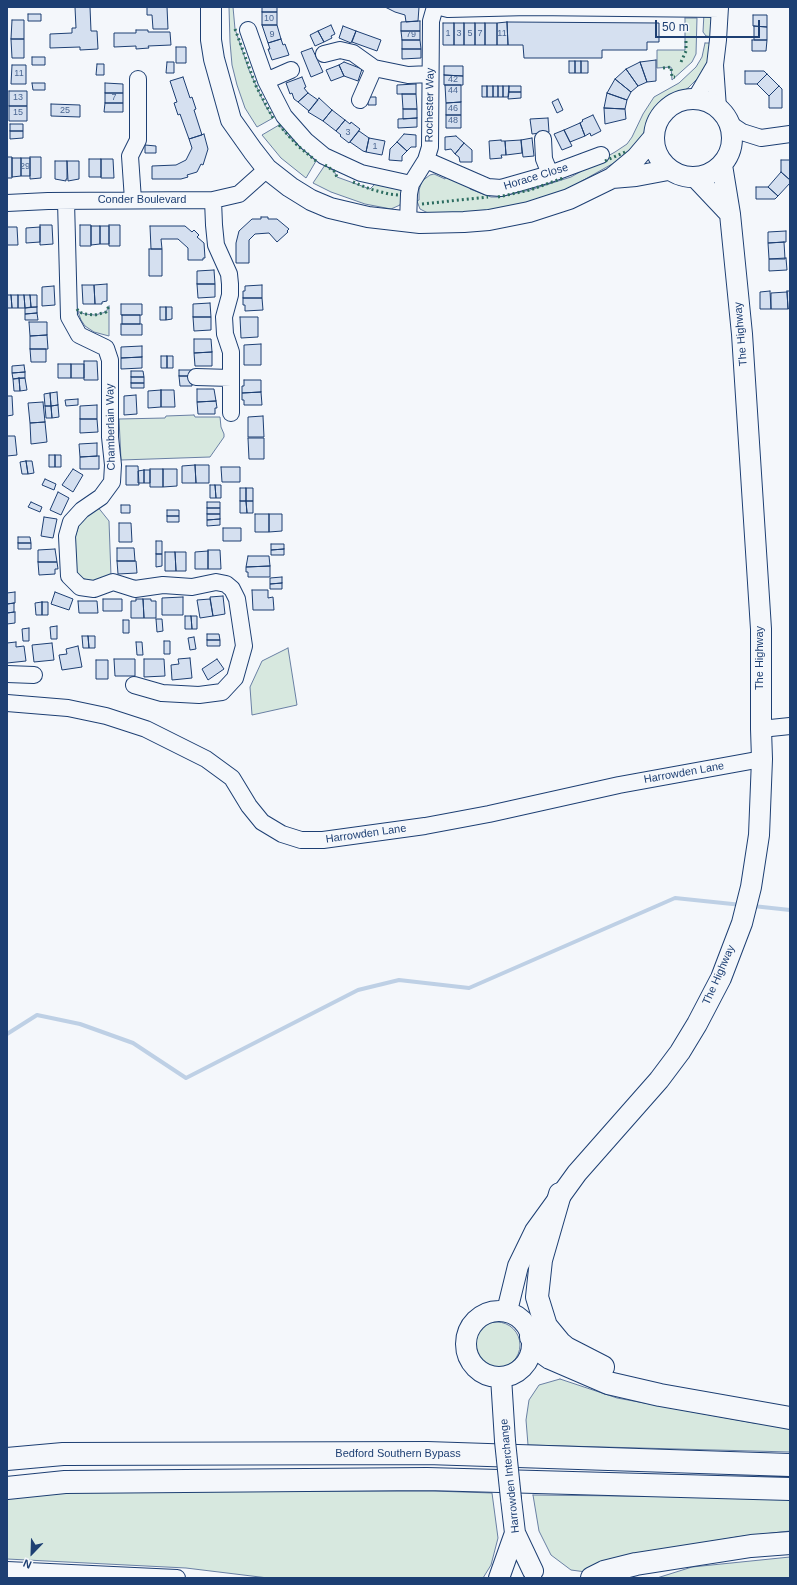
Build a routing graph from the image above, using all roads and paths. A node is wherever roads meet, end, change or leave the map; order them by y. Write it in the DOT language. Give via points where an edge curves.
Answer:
graph roads {
  1 [pos="211,7"];
  2 [pos="435,7"];
  3 [pos="440,7"];
  4 [pos="720,8"];
  5 [pos="248,30"];
  6 [pos="324,54"];
  7 [pos="715,65"];
  8 [pos="374,68"];
  9 [pos="291,70"];
  10 [pos="430,74"];
  11 [pos="138,79"];
  12 [pos="266,81"];
  13 [pos="695,99"];
  14 [pos="360,100"];
  15 [pos="718,108"];
  16 [pos="730,124"];
  17 [pos="790,134"];
  18 [pos="653,138"];
  19 [pos="543,139"];
  20 [pos="601,155"];
  21 [pos="426,160"];
  22 [pos="722,165"];
  23 [pos="267,169"];
  24 [pos="668,170"];
  25 [pos="550,174"];
  26 [pos="612,178"];
  27 [pos="696,178"];
  28 [pos="411,184"];
  29 [pos="133,200"];
  30 [pos="214,200"];
  31 [pos="66,201"];
  32 [pos="7,203"];
  33 [pos="730,214"];
  34 [pos="408,222"];
  35 [pos="196,376"];
  36 [pos="231,378"];
  37 [pos="230,413"];
  38 [pos="7,674"];
  39 [pos="34,675"];
  40 [pos="134,685"];
  41 [pos="7,703"];
  42 [pos="790,726"];
  43 [pos="761,729"];
  44 [pos="762,759"];
  45 [pos="560,1194"];
  46 [pos="507,1311"];
  47 [pos="531,1337"];
  48 [pos="501,1377"];
  49 [pos="660,1395"];
  50 [pos="790,1418"];
  51 [pos="7,1459"];
  52 [pos="790,1465"];
  53 [pos="7,1488"];
  54 [pos="790,1489"];
  55 [pos="515,1533"];
  56 [pos="790,1543"];
  57 [pos="7,1570"];
  58 [pos="540,1575"];
  59 [pos="177,1578"];
  60 [pos="499,1578"];
  61 [pos="503,1578"];
  62 [pos="592,1578"];
  1 -- 23 [label="main road" via="214,59 231,120"];
  2 -- 10 [label="street, Rochester Way" via="431,21"];
  3 -- 4 [label="street"];
  4 -- 7 [label="street"];
  5 -- 12 [label="street"];
  6 -- 8 [label="street" via="340,50 353,54"];
  7 -- 13 [label="street"];
  7 -- 15 [label="street"];
  8 -- 10 [label="street" via="408,75"];
  8 -- 14 [label="street"];
  9 -- 12 [label="street"];
  10 -- 21 [label="street, Rochester Way" via="430,147"];
  11 -- 29 [label="street" via="138,140 130,156"];
  12 -- 28 [label="street" via="284,116 306,141 324,156 361,173"];
  13 -- 15 [label="main road"];
  13 -- 18 [label="main road" via="682,100 661,114"];
  15 -- 16 [label="main road"];
  16 -- 17 [label="street" via="742,132 761,138"];
  16 -- 22 [label="main road" via="733,147"];
  18 -- 24 [label="main road" via="660,161"];
  18 -- 26 [label="main road" via="636,158"];
  19 -- 25 [label="street" via="544,159"];
  20 -- 25 [label="street, Horace Close"];
  21 -- 25 [label="street, Horace Close" via="488,187 501,188"];
  21 -- 28 [label="street, Rochester Way"];
  22 -- 27 [label="main road" via="710,174"];
  22 -- 33 [label="main road, The Highway"];
  23 -- 30 [label="street, Conder Boulevard" via="239,194"];
  23 -- 34 [label="main road" via="311,200 330,208 368,217"];
  24 -- 26 [label="main road"];
  24 -- 27 [label="main road" via="686,178"];
  26 -- 34 [label="main road" via="569,199 529,212 464,222"];
  27 -- 33 [label="main road"];
  28 -- 34 [label="street, Rochester Way"];
  29 -- 30 [label="street, Conder Boulevard"];
  29 -- 31 [label="street, Conder Boulevard"];
  30 -- 36 [label="street" via="216,245 229,274 230,284 224,317 225,334 231,352"];
  31 -- 32 [label="street, Conder Boulevard"];
  31 -- 40 [label="street, Chamberlain Way" via="69,317 79,335 106,348 110,360 110,436 114,465 112,482 101,497 82,510 71,522 67,536 69,576 80,587 94,589 113,582 135,589 163,585 192,587 216,582 226,584 237,599 244,646 235,678 222,692 162,699"];
  33 -- 43 [label="main road, The Highway" via="742,334 760,613"];
  35 -- 36 [label="street"];
  36 -- 37 [label="street"];
  38 -- 39 [label="street"];
  41 -- 44 [label="street, Harrowden Lane" via="68,708 106,716 146,729 206,759 232,778 262,822 282,834 301,840 323,840 425,826 620,785"];
  42 -- 43 [label="street"];
  43 -- 44 [label="main road, The Highway"];
  44 -- 45 [label="main road, The Highway" via="759,835 750,887 742,923 721,978 680,1052 659,1080"];
  45 -- 46 [label="main road, The Highway" via="536,1231 518,1266"];
  45 -- 49 [label="highway" via="541,1260 537,1289 546,1326 566,1348"];
  46 -- 47 [label="main road" via="523,1321"];
  46 -- 48 [label="main road" via="495,1310 475,1320 468,1330 465,1341 471,1363 479,1371"];
  47 -- 48 [label="main road" via="532,1348 528,1359 521,1368"];
  47 -- 49 [label="highway" via="543,1353 555,1360 608,1383"];
  48 -- 55 [label="main road, Harrowden Interchange, bridge"];
  49 -- 50 [label="highway"];
  51 -- 52 [label="highway, Bedford Southern Bypass" via="63,1454 427,1453"];
  53 -- 54 [label="highway" via="65,1482 427,1479"];
  55 -- 58 [label="main road, Harrowden Interchange"];
  55 -- 60 [label="main road"];
  56 -- 62 [label="highway" via="751,1546 636,1564 604,1572"];
  57 -- 59 [label="street"];
  58 -- 61 [label="main road, Harrowden Interchange" via="513,1574"];
}
